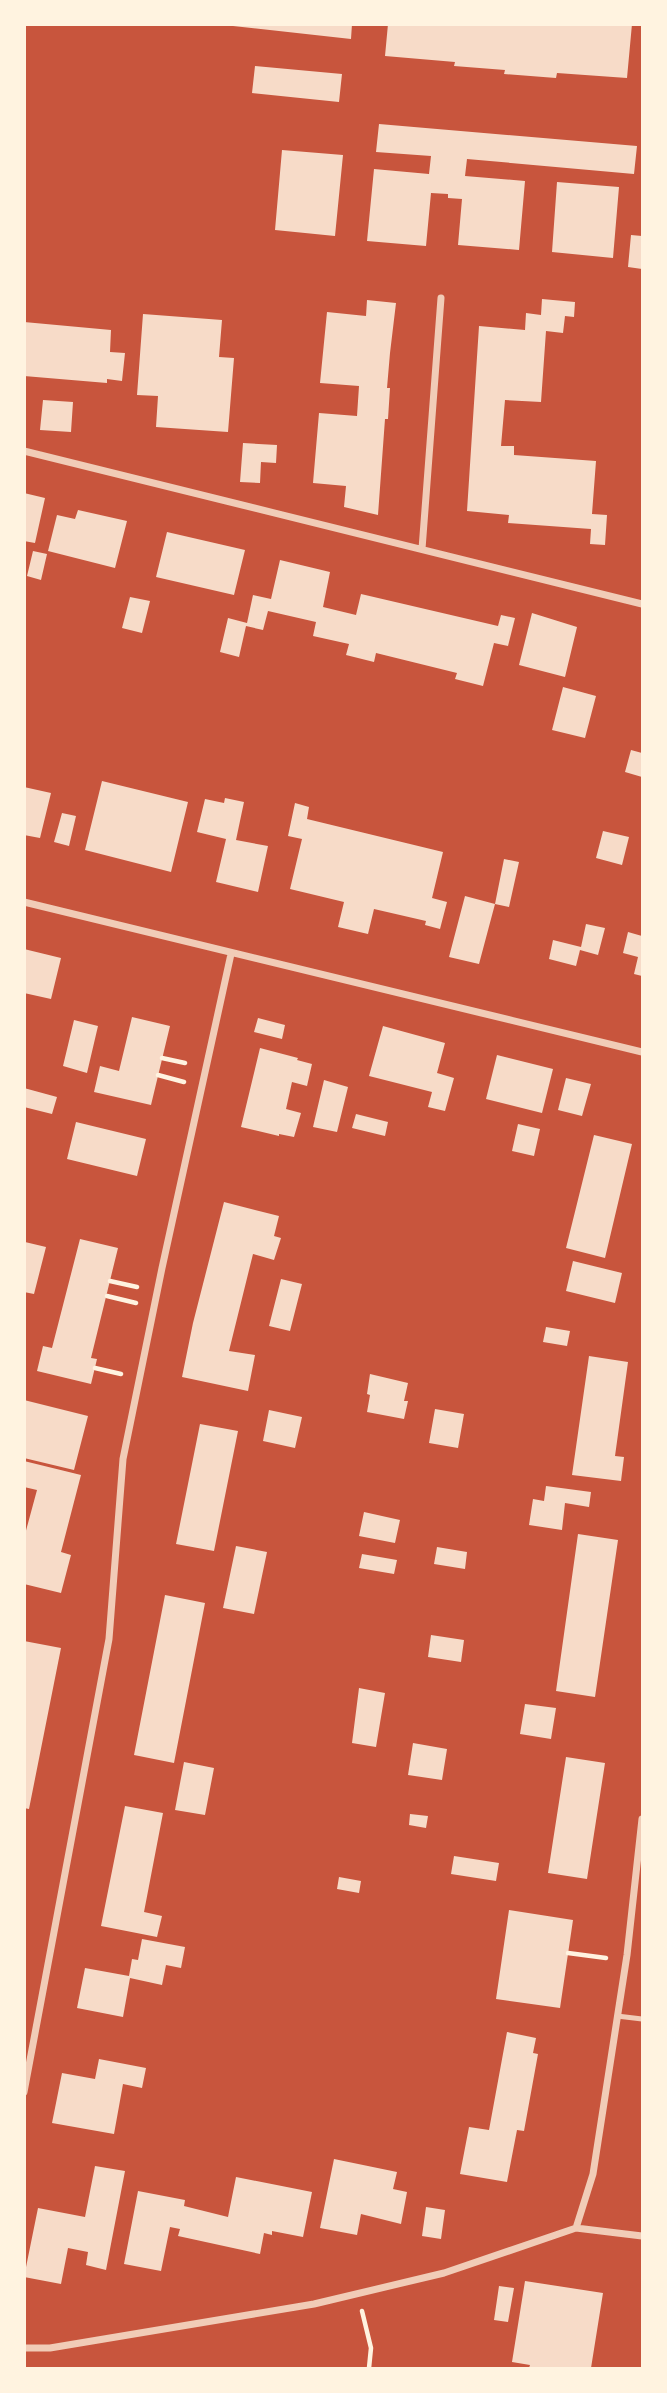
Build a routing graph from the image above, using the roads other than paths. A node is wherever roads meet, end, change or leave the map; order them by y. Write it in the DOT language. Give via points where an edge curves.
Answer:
graph roads {
  1 [pos="441,298"];
  2 [pos="24,451"];
  3 [pos="422,549"];
  4 [pos="642,604"];
  5 [pos="24,902"];
  6 [pos="231,954"];
  7 [pos="642,1052"];
  8 [pos="642,1819"];
  9 [pos="617,2015"];
  10 [pos="642,2019"];
  11 [pos="24,2092"];
  12 [pos="576,2228"];
  13 [pos="642,2236"];
  14 [pos="24,2348"];
  1 -- 3 [label="street"];
  2 -- 3 [label="street"];
  3 -- 4 [label="street"];
  5 -- 6 [label="street"];
  6 -- 7 [label="street"];
  6 -- 11 [label="street" via="123,1460 109,1639"];
  8 -- 9 [label="street"];
  9 -- 10 [label="lane"];
  9 -- 12 [label="street" via="593,2174"];
  12 -- 13 [label="street"];
  12 -- 14 [label="street" via="444,2273 314,2304 50,2348"];
}
